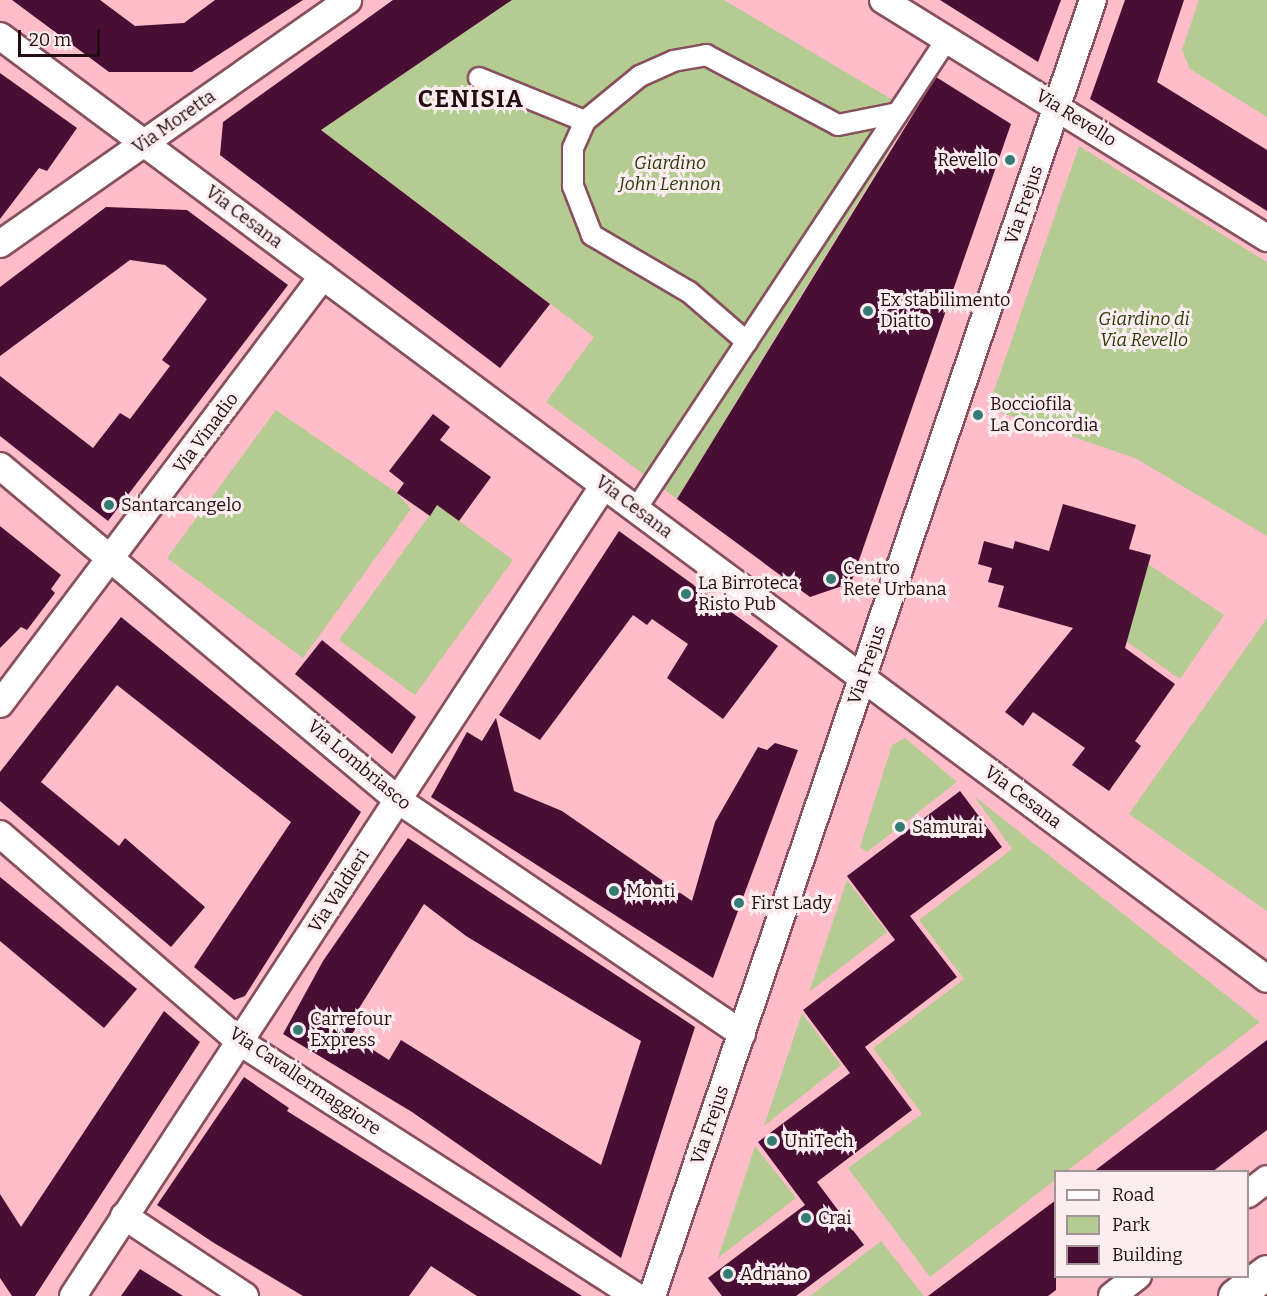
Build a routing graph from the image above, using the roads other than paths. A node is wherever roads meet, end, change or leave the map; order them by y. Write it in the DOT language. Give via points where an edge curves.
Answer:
graph roads {
  1 [pos="348,0"];
  2 [pos="883,0"];
  3 [pos="1094,0"];
  4 [pos="0,36"];
  5 [pos="947,39"];
  6 [pos="479,78"];
  7 [pos="1057,106"];
  8 [pos="898,113"];
  9 [pos="585,121"];
  10 [pos="143,144"];
  11 [pos="1267,238"];
  12 [pos="0,244"];
  13 [pos="323,276"];
  14 [pos="747,342"];
  15 [pos="0,466"];
  16 [pos="604,485"];
  17 [pos="636,509"];
  18 [pos="113,557"];
  19 [pos="863,678"];
  20 [pos="0,704"];
  21 [pos="398,800"];
  22 [pos="0,834"];
  23 [pos="1267,979"];
  24 [pos="742,1034"];
  25 [pos="240,1042"];
  26 [pos="1267,1179"];
  27 [pos="1249,1193"];
  28 [pos="124,1216"];
  29 [pos="1267,1272"];
  30 [pos="1135,1278"];
  31 [pos="74,1296"];
  32 [pos="245,1296"];
  33 [pos="635,1296"];
  34 [pos="652,1296"];
  35 [pos="1112,1296"];
  36 [pos="1235,1296"];
  1 -- 10 [label="street, Via Moretta"];
  2 -- 5 [label="street, Via Revello"];
  3 -- 7 [label="street, Via Frejus"];
  4 -- 10 [label="street, Via Cesana"];
  5 -- 7 [label="street, Via Revello"];
  5 -- 8 [label="street"];
  6 -- 9 [label="street"];
  7 -- 11 [label="street, Via Revello"];
  7 -- 19 [label="street, Via Frejus"];
  8 -- 9 [label="street" via="838,125 706,55 673,61 640,76"];
  8 -- 14 [label="street"];
  9 -- 14 [label="street" via="573,148 573,186 592,235 689,292"];
  10 -- 12 [label="street, Via Moretta"];
  10 -- 13 [label="street, Via Cesana"];
  13 -- 16 [label="street, Via Cesana"];
  13 -- 18 [label="street, Via Vinadio"];
  14 -- 17 [label="street"];
  15 -- 18 [label="street, Via Lombriasco"];
  16 -- 17 [label="street, Via Cesana"];
  16 -- 21 [label="street, Via Valdieri"];
  17 -- 19 [label="street, Via Cesana"];
  18 -- 20 [label="street, Via Vinadio"];
  18 -- 21 [label="street, Via Lombriasco"];
  19 -- 23 [label="street, Via Cesana"];
  19 -- 24 [label="street, Via Frejus"];
  21 -- 24 [label="street, Via Lombriasco"];
  21 -- 25 [label="street, Via Valdieri"];
  22 -- 25 [label="street, Via Cavallermaggiore"];
  24 -- 34 [label="street, Via Frejus"];
  25 -- 28 [label="street, Via Valdieri"];
  25 -- 33 [label="street, Via Cavallermaggiore"];
  26 -- 27 [label="street"];
  28 -- 31 [label="street, Via Valdieri"];
  28 -- 32 [label="street"];
  29 -- 36 [label="main road"];
  30 -- 35 [label="street"];
}
